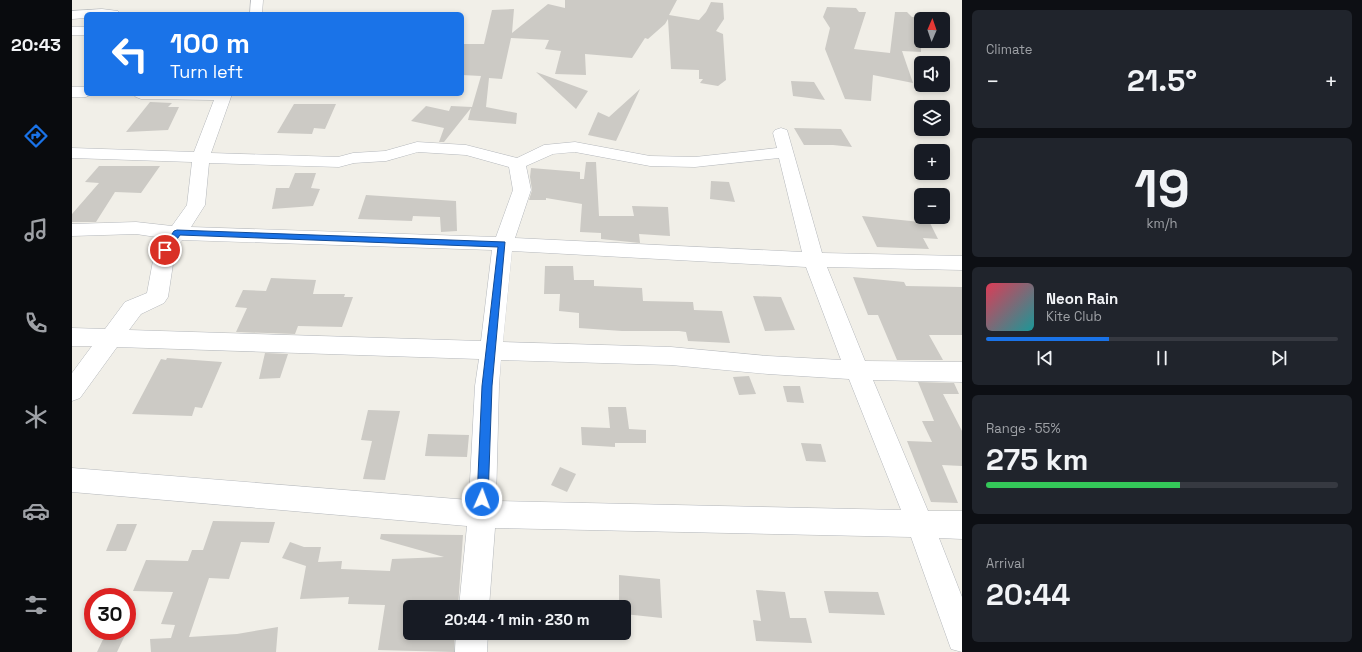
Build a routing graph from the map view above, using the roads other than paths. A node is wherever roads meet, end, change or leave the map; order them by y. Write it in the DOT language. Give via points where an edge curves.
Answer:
graph roads {
  1 [pos="76,0"];
  2 [pos="257,0"];
  3 [pos="72,6"];
  4 [pos="256,12"];
  5 [pos="72,14"];
  6 [pos="84,14"];
  7 [pos="72,31"];
  8 [pos="84,31"];
  9 [pos="72,92"];
  10 [pos="84,92"];
  11 [pos="221,96"];
  12 [pos="781,133"];
  13 [pos="786,152"];
  14 [pos="72,153"];
  15 [pos="201,158"];
  16 [pos="517,164"];
  17 [pos="72,230"];
  18 [pos="177,233"];
  19 [pos="503,244"];
  20 [pos="814,260"];
  21 [pos="962,263"];
  22 [pos="72,337"];
  23 [pos="112,337"];
  24 [pos="492,349"];
  25 [pos="857,370"];
  26 [pos="962,372"];
  27 [pos="72,391"];
  28 [pos="72,480"];
  29 [pos="482,514"];
  30 [pos="920,524"];
  31 [pos="962,525"];
  32 [pos="475,600"];
  33 [pos="962,638"];
  34 [pos="472,640"];
  35 [pos="471,652"];
  1 -- 3 [label="street"];
  2 -- 4 [label="street"];
  5 -- 6 [label="street"];
  7 -- 8 [label="street"];
  9 -- 10 [label="street"];
  11 -- 15 [label="street"];
  12 -- 13 [label="street"];
  13 -- 16 [label="street" via="695,162 650,162 575,147 550,149"];
  13 -- 20 [label="street"];
  14 -- 15 [label="street"];
  15 -- 16 [label="street" via="339,162 353,158 386,156 417,147 466,150"];
  15 -- 18 [label="street" via="196,205"];
  16 -- 19 [label="street" via="522,190"];
  17 -- 18 [label="street" via="136,228"];
  18 -- 19 [label="street"];
  18 -- 23 [label="street" via="165,250 157,297 132,308"];
  19 -- 20 [label="street"];
  19 -- 24 [label="street"];
  20 -- 21 [label="street"];
  20 -- 25 [label="street"];
  22 -- 23 [label="street"];
  23 -- 24 [label="street"];
  23 -- 27 [label="street"];
  24 -- 25 [label="street" via="671,356"];
  24 -- 29 [label="street" via="487,386"];
  25 -- 26 [label="street"];
  25 -- 30 [label="street"];
  28 -- 29 [label="street"];
  29 -- 30 [label="street"];
  29 -- 32 [label="street"];
  30 -- 31 [label="street"];
  30 -- 33 [label="street"];
  34 -- 35 [label="street"];
}
